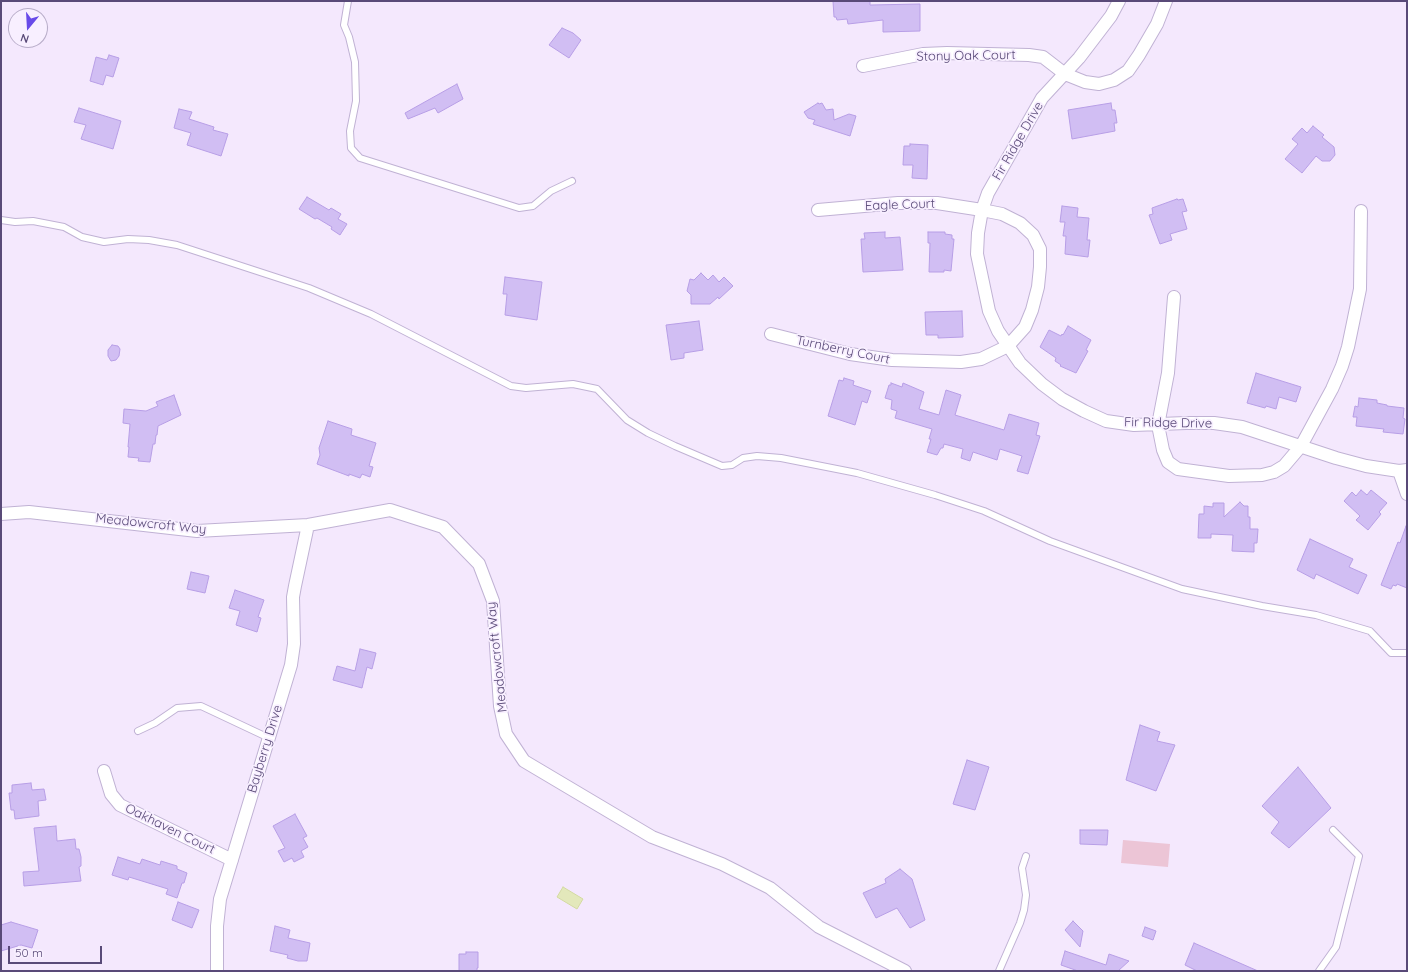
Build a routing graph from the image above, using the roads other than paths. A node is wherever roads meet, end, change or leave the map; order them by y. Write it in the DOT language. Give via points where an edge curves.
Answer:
graph roads {
  1 [pos="348,1"];
  2 [pos="1119,1"];
  3 [pos="1166,1"];
  4 [pos="863,66"];
  5 [pos="1065,74"];
  6 [pos="572,181"];
  7 [pos="818,210"];
  8 [pos="982,210"];
  9 [pos="1361,211"];
  10 [pos="1,220"];
  11 [pos="1174,297"];
  12 [pos="772,334"];
  13 [pos="1008,346"];
  14 [pos="1158,425"];
  15 [pos="1301,446"];
  16 [pos="1403,470"];
  17 [pos="1407,494"];
  18 [pos="1,514"];
  19 [pos="308,525"];
  20 [pos="1407,652"];
  21 [pos="138,731"];
  22 [pos="269,738"];
  23 [pos="104,771"];
  24 [pos="1333,830"];
  25 [pos="1026,856"];
  26 [pos="232,860"];
  27 [pos="217,971"];
  28 [pos="905,971"];
  29 [pos="999,971"];
  30 [pos="1319,971"];
  1 -- 6 [label="lane" via="344,25 354,62 356,102 350,131 351,148 360,158 519,208 533,206 551,191"];
  2 -- 5 [label="street, Fir Ridge Drive" via="1099,33"];
  3 -- 5 [label="street, Stony Oak Court" via="1157,24 1128,71 1114,80 1099,84 1085,82"];
  4 -- 5 [label="street, Stony Oak Court" via="923,54 1029,55 1043,57"];
  5 -- 8 [label="street, Fir Ridge Drive" via="1042,98 988,193"];
  7 -- 8 [label="street, Eagle Court" via="898,203 937,203"];
  8 -- 13 [label="street, Fir Ridge Drive" via="977,254 980,273 989,311"];
  8 -- 13 [label="street, Eagle Court" via="1002,214 1020,223 1033,235 1040,249 1038,287 1032,310 1025,327"];
  9 -- 15 [label="street" via="1360,289 1348,347 1332,389"];
  10 -- 20 [label="lane" via="33,221 64,227 82,237 104,242 128,239 177,245 309,288 371,314 511,386 526,388 573,384 597,389 627,420 648,433 722,466 757,456 781,458 857,473 984,512 1050,541 1182,589 1316,615 1370,631 1391,652"];
  11 -- 14 [label="street" via="1168,373"];
  12 -- 13 [label="street, Turnberry Court" via="850,354 892,360 961,362 981,359"];
  13 -- 14 [label="street, Fir Ridge Drive" via="1020,363 1042,384 1084,411 1106,421"];
  14 -- 15 [label="street, Fir Ridge Drive" via="1207,423 1242,427"];
  14 -- 15 [label="street" via="1168,462 1191,471 1229,476 1262,475 1284,466"];
  15 -- 16 [label="street, Fir Ridge Drive" via="1366,466"];
  16 -- 17 [label="street"];
  18 -- 19 [label="street, Meadowcroft Way" via="29,512 197,531"];
  19 -- 22 [label="street, Bayberry Drive" via="293,597 294,644 291,665"];
  19 -- 28 [label="street, Meadowcroft Way" via="390,510 442,527 479,564 493,601 500,706 506,734 524,762 652,837 722,864 770,888 819,927"];
  21 -- 22 [label="lane" via="177,708 201,706"];
  22 -- 26 [label="street, Bayberry Drive"];
  23 -- 26 [label="street, Oakhaven Court" via="111,794 120,806"];
  24 -- 30 [label="lane" via="1359,856 1336,947"];
  25 -- 29 [label="lane" via="1022,868 1026,895 1024,910"];
  26 -- 27 [label="street, Bayberry Drive" via="220,899"];
}
